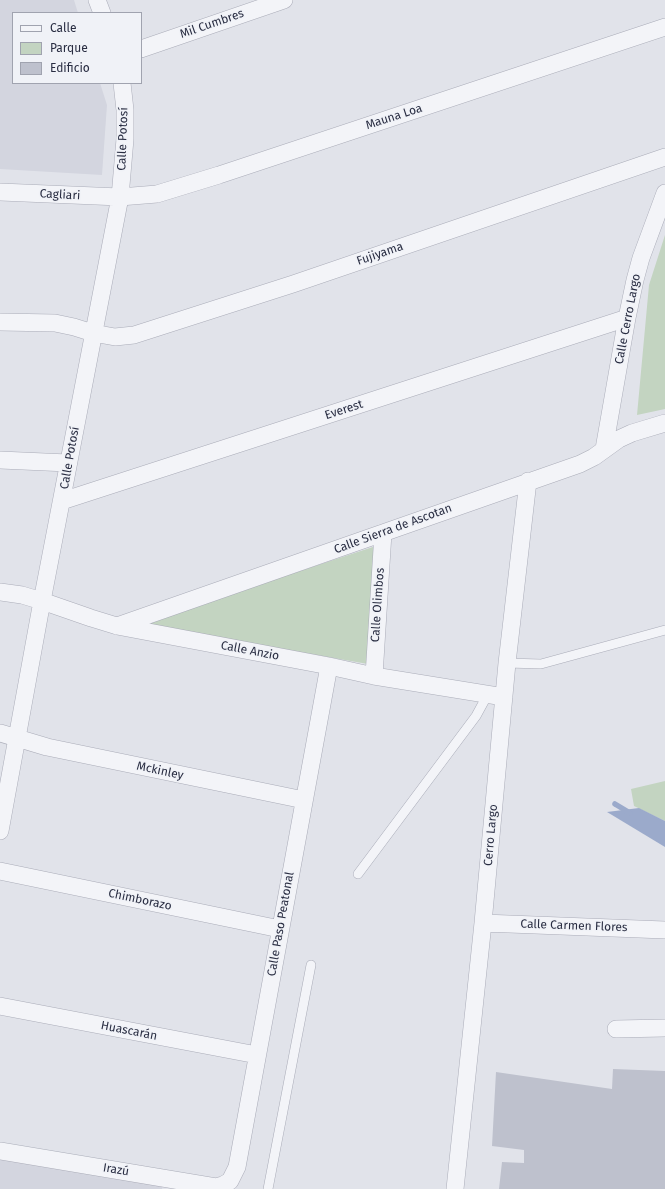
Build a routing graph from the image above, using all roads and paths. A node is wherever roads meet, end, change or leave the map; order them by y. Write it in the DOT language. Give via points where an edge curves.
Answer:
graph roads {
  1 [pos="97,0"];
  2 [pos="284,0"];
  3 [pos="102,12"];
  4 [pos="665,27"];
  5 [pos="142,49"];
  6 [pos="122,84"];
  7 [pos="665,157"];
  8 [pos="0,192"];
  9 [pos="665,193"];
  10 [pos="120,198"];
  11 [pos="627,318"];
  12 [pos="0,322"];
  13 [pos="93,333"];
  14 [pos="665,423"];
  15 [pos="604,449"];
  16 [pos="0,460"];
  17 [pos="68,463"];
  18 [pos="528,481"];
  19 [pos="62,501"];
  20 [pos="383,533"];
  21 [pos="0,592"];
  22 [pos="42,601"];
  23 [pos="117,626"];
  24 [pos="665,630"];
  25 [pos="507,663"];
  26 [pos="329,666"];
  27 [pos="374,676"];
  28 [pos="496,696"];
  29 [pos="0,733"];
  30 [pos="18,738"];
  31 [pos="304,800"];
  32 [pos="0,831"];
  33 [pos="0,871"];
  34 [pos="358,874"];
  35 [pos="483,922"];
  36 [pos="280,929"];
  37 [pos="665,930"];
  38 [pos="311,965"];
  39 [pos="0,1006"];
  40 [pos="665,1028"];
  41 [pos="616,1029"];
  42 [pos="257,1055"];
  43 [pos="0,1151"];
  44 [pos="230,1181"];
  45 [pos="268,1189"];
  46 [pos="455,1189"];
  1 -- 3 [label="street"];
  2 -- 5 [label="street, Mil Cumbres"];
  4 -- 10 [label="street, Mauna Loa" via="219,175 157,194"];
  6 -- 10 [label="street, Calle Potosí" via="125,139"];
  7 -- 13 [label="street, Fujiyama" via="134,336 115,337"];
  8 -- 10 [label="street, Cagliari"];
  9 -- 11 [label="street, Calle Cerro Largo" via="641,258"];
  10 -- 13 [label="street, Calle Potosí"];
  11 -- 15 [label="street, Calle Cerro Largo"];
  11 -- 19 [label="street, Everest"];
  12 -- 13 [label="street, Fujiyama" via="55,323"];
  13 -- 17 [label="street, Calle Potosí"];
  14 -- 15 [label="street, Calle Sierra de Ascotan" via="632,432"];
  15 -- 18 [label="street, Calle Sierra de Ascotan" via="580,464"];
  16 -- 17 [label="street"];
  17 -- 19 [label="street, Calle Potosí"];
  18 -- 20 [label="street, Calle Sierra de Ascotan"];
  18 -- 25 [label="street, Cerro Largo"];
  19 -- 22 [label="street, Calle Potosí"];
  20 -- 23 [label="street, Calle Sierra de Ascotan"];
  20 -- 27 [label="street, Calle Olimbos"];
  21 -- 22 [label="street, Calle Anzio"];
  22 -- 23 [label="street, Calle Anzio"];
  22 -- 30 [label="street, Calle Potosí"];
  23 -- 26 [label="street, Calle Anzio"];
  24 -- 25 [label="lane" via="541,664"];
  25 -- 28 [label="street, Cerro Largo"];
  26 -- 27 [label="street, Calle Anzio"];
  26 -- 31 [label="street, Calle Paso Peatonal"];
  27 -- 28 [label="street, Calle Anzio"];
  28 -- 34 [label="lane" via="476,716"];
  28 -- 35 [label="street, Cerro Largo"];
  29 -- 30 [label="street, Mckinley"];
  30 -- 31 [label="street, Mckinley" via="47,747"];
  30 -- 32 [label="street, Calle Potosí"];
  31 -- 36 [label="street, Calle Paso Peatonal"];
  33 -- 36 [label="street, Chimborazo"];
  35 -- 37 [label="street, Calle Carmen Flores"];
  35 -- 46 [label="street, Cerro Largo"];
  36 -- 42 [label="street, Calle Paso Peatonal"];
  38 -- 45 [label="lane"];
  39 -- 42 [label="street, Huascarán"];
  40 -- 41 [label="street"];
  42 -- 44 [label="street, Calle Paso Peatonal" via="237,1167"];
  43 -- 44 [label="street, Irazú" via="216,1187"];
}
